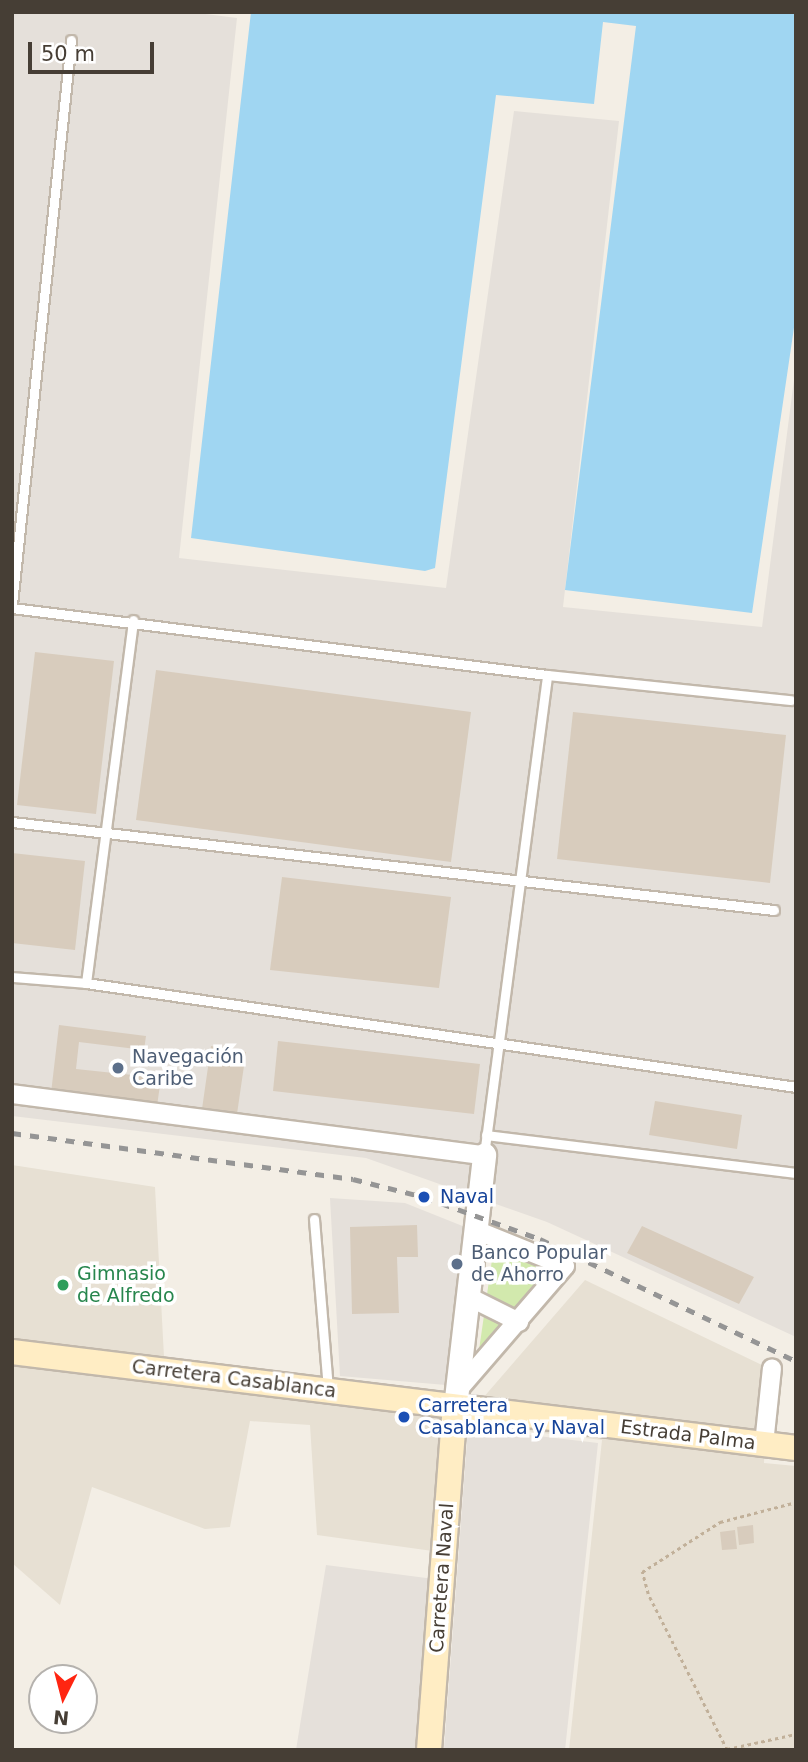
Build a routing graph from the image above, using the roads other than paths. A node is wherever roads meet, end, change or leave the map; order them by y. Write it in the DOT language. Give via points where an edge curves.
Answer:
graph roads {
  1 [pos="71,40"];
  2 [pos="16,534"];
  3 [pos="12,606"];
  4 [pos="133,620"];
  5 [pos="547,675"];
  6 [pos="791,700"];
  7 [pos="12,822"];
  8 [pos="108,833"];
  9 [pos="518,878"];
  10 [pos="774,910"];
  11 [pos="12,977"];
  12 [pos="86,984"];
  13 [pos="497,1043"];
  14 [pos="796,1087"];
  15 [pos="12,1094"];
  16 [pos="485,1145"];
  17 [pos="796,1172"];
  18 [pos="314,1219"];
  19 [pos="478,1231"];
  20 [pos="469,1297"];
  21 [pos="519,1322"];
  22 [pos="12,1352"];
  23 [pos="772,1368"];
  24 [pos="328,1390"];
  25 [pos="456,1399"];
  26 [pos="764,1444"];
  27 [pos="796,1448"];
  28 [pos="429,1750"];
  1 -- 2 [label="lane"];
  2 -- 3 [label="lane"];
  3 -- 4 [label="lane"];
  4 -- 5 [label="lane"];
  4 -- 8 [label="lane"];
  5 -- 6 [label="lane"];
  5 -- 9 [label="lane"];
  7 -- 8 [label="lane"];
  8 -- 9 [label="lane"];
  8 -- 12 [label="lane"];
  9 -- 10 [label="lane"];
  9 -- 13 [label="lane"];
  11 -- 12 [label="lane"];
  12 -- 13 [label="lane"];
  13 -- 14 [label="lane"];
  13 -- 16 [label="lane"];
  15 -- 16 [label="street"];
  16 -- 17 [label="lane"];
  16 -- 19 [label="street"];
  18 -- 24 [label="lane"];
  19 -- 20 [label="street"];
  19 -- 21 [label="street" via="565,1266"];
  20 -- 21 [label="street"];
  20 -- 25 [label="street"];
  21 -- 25 [label="street"];
  22 -- 24 [label="main road, Carretera Casablanca"];
  23 -- 26 [label="street"];
  24 -- 25 [label="main road, Carretera Casablanca"];
  25 -- 26 [label="main road, Estrada Palma"];
  25 -- 28 [label="main road, Carretera Naval"];
  26 -- 27 [label="main road, Estrada Palma"];
}
